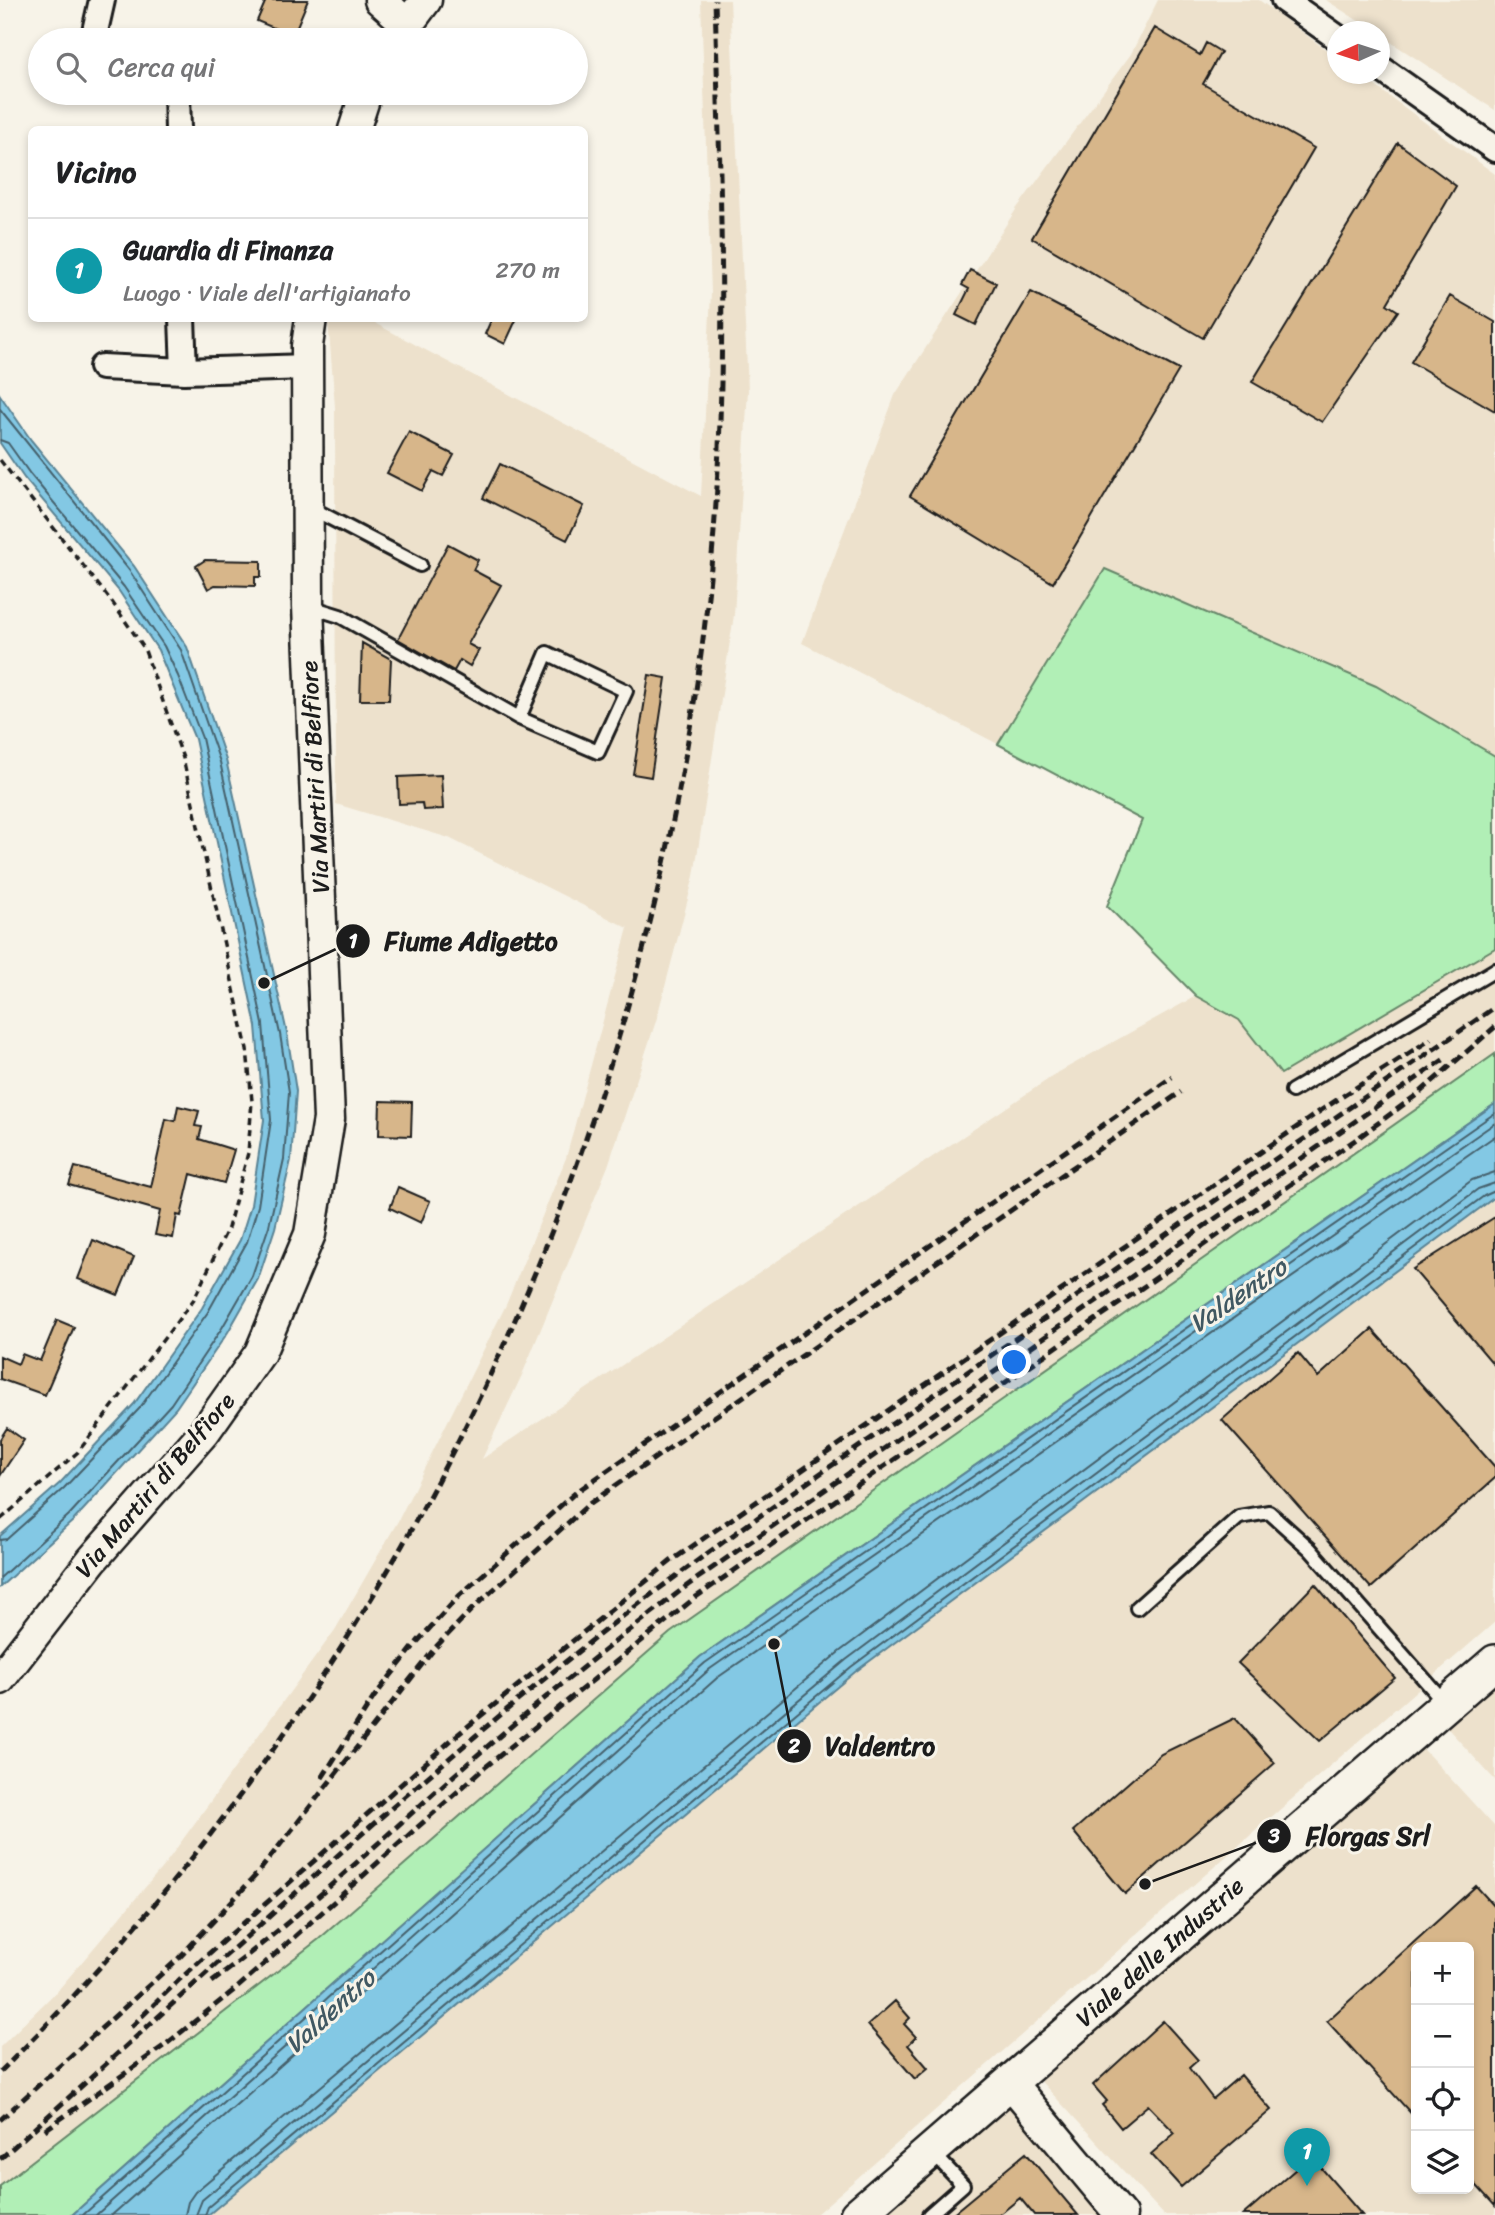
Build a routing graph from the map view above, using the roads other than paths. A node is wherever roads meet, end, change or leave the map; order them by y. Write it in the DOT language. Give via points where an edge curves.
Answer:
graph roads {
  1 [pos="102,0"];
  2 [pos="380,0"];
  3 [pos="426,0"];
  4 [pos="1284,0"];
  5 [pos="96,28"];
  6 [pos="398,28"];
  7 [pos="404,28"];
  8 [pos="1327,30"];
  9 [pos="1390,75"];
  10 [pos="177,105"];
  11 [pos="362,105"];
  12 [pos="178,126"];
  13 [pos="355,126"];
  14 [pos="1495,149"];
  15 [pos="182,322"];
  16 [pos="311,322"];
  17 [pos="102,367"];
  18 [pos="307,368"];
  19 [pos="184,371"];
  20 [pos="308,507"];
  21 [pos="420,565"];
  22 [pos="308,606"];
  23 [pos="519,719"];
  24 [pos="1495,970"];
  25 [pos="1292,1091"];
  26 [pos="1137,1608"];
  27 [pos="1495,1662"];
  28 [pos="0,1679"];
  29 [pos="1446,1704"];
  30 [pos="1010,2082"];
  31 [pos="931,2151"];
  32 [pos="857,2215"];
  33 [pos="929,2215"];
  34 [pos="1121,2215"];
  1 -- 5 [label="street"];
  2 -- 6 [label="street"];
  3 -- 7 [label="street"];
  4 -- 8 [label="street"];
  9 -- 14 [label="street"];
  10 -- 12 [label="street"];
  11 -- 13 [label="street"];
  15 -- 19 [label="street"];
  16 -- 18 [label="street, Via Martiri di Belfiore"];
  17 -- 19 [label="street"];
  18 -- 19 [label="street"];
  18 -- 20 [label="street, Via Martiri di Belfiore"];
  20 -- 21 [label="lane"];
  20 -- 22 [label="street, Via Martiri di Belfiore"];
  22 -- 23 [label="lane" via="340,616"];
  22 -- 28 [label="street, Via Martiri di Belfiore" via="329,1119 310,1234 260,1353 205,1431 92,1560"];
  23 -- 23 [label="lane" via="598,752 626,691 547,653"];
  24 -- 25 [label="lane"];
  26 -- 29 [label="lane" via="1239,1517 1269,1512 1310,1549"];
  27 -- 29 [label="main road, Viale delle Industrie"];
  29 -- 30 [label="main road, Viale delle Industrie"];
  30 -- 31 [label="main road, Viale delle Industrie"];
  30 -- 34 [label="street"];
  31 -- 32 [label="main road, Viale delle Industrie"];
  31 -- 33 [label="lane" via="963,2185"];
}
